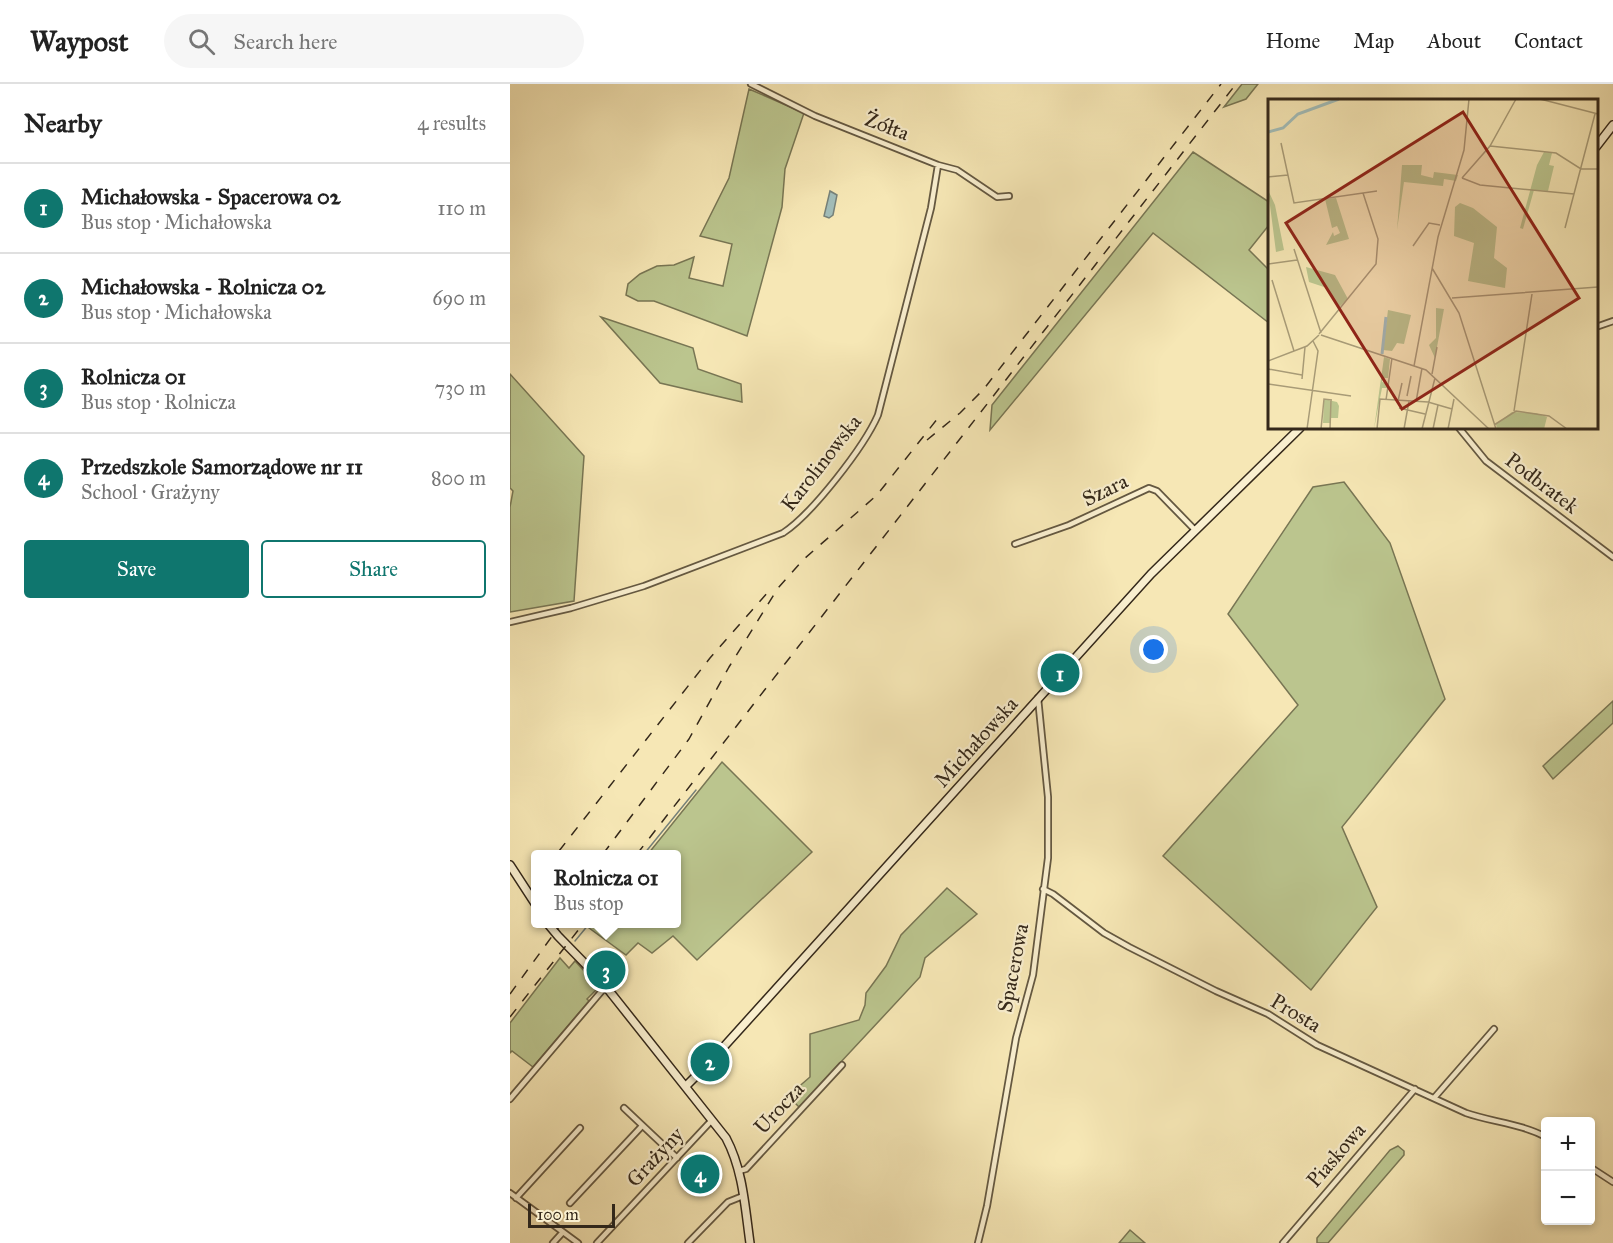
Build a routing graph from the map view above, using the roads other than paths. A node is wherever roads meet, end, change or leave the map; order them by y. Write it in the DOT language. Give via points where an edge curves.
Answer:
graph roads {
  1 [pos="751,84"];
  2 [pos="1613,125"];
  3 [pos="1598,144"];
  4 [pos="938,165"];
  5 [pos="1009,196"];
  6 [pos="1613,321"];
  7 [pos="1598,326"];
  8 [pos="1299,429"];
  9 [pos="1460,429"];
  10 [pos="1196,530"];
  11 [pos="1015,544"];
  12 [pos="1613,557"];
  13 [pos="510,622"];
  14 [pos="1038,697"];
  15 [pos="510,865"];
  16 [pos="1043,889"];
  17 [pos="531,897"];
  18 [pos="551,928"];
  19 [pos="606,986"];
  20 [pos="1494,1029"];
  21 [pos="842,1065"];
  22 [pos="686,1086"];
  23 [pos="1415,1089"];
  24 [pos="1434,1098"];
  25 [pos="510,1099"];
  26 [pos="624,1108"];
  27 [pos="713,1120"];
  28 [pos="642,1126"];
  29 [pos="580,1128"];
  30 [pos="1541,1136"];
  31 [pos="677,1158"];
  32 [pos="1595,1170"];
  33 [pos="739,1171"];
  34 [pos="1613,1182"];
  35 [pos="510,1193"];
  36 [pos="743,1196"];
  37 [pos="516,1198"];
  38 [pos="570,1203"];
  39 [pos="563,1232"];
  40 [pos="554,1243"];
  41 [pos="578,1243"];
  42 [pos="597,1243"];
  43 [pos="688,1243"];
  44 [pos="750,1243"];
  45 [pos="978,1243"];
  46 [pos="1283,1243"];
  1 -- 4 [label="street, Żółta" via="815,116"];
  2 -- 3 [label="street"];
  4 -- 5 [label="street, Żółta" via="957,170 997,198"];
  4 -- 13 [label="street, Karolinowska" via="931,208 878,415 872,430 796,524 783,533 644,586"];
  6 -- 7 [label="street"];
  8 -- 10 [label="street, Michałowska"];
  9 -- 12 [label="street, Podbratek" via="1486,460"];
  10 -- 11 [label="street, Szara" via="1155,489 1149,488 1070,525"];
  10 -- 14 [label="street, Michałowska"];
  14 -- 16 [label="street, Spacerowa" via="1048,797"];
  14 -- 22 [label="street, Michałowska"];
  15 -- 17 [label="street"];
  16 -- 23 [label="street, Prosta" via="1129,947 1268,1014 1317,1045"];
  16 -- 45 [label="street, Spacerowa" via="1033,975 1016,1038"];
  18 -- 19 [label="street"];
  19 -- 22 [label="street"];
  19 -- 25 [label="street"];
  20 -- 24 [label="street"];
  21 -- 33 [label="street, Urocza" via="746,1169"];
  22 -- 27 [label="street"];
  23 -- 24 [label="street, Prosta"];
  23 -- 46 [label="street, Piaskowa"];
  24 -- 30 [label="street, Prosta" via="1484,1119"];
  26 -- 28 [label="street"];
  27 -- 31 [label="street, Grażyny"];
  27 -- 33 [label="street" via="730,1146"];
  28 -- 31 [label="street"];
  28 -- 38 [label="street"];
  29 -- 37 [label="street"];
  31 -- 42 [label="street, Grażyny"];
  32 -- 34 [label="street"];
  33 -- 36 [label="street"];
  35 -- 37 [label="street"];
  36 -- 43 [label="street" via="728,1202"];
  36 -- 44 [label="street"];
  37 -- 39 [label="street"];
  39 -- 40 [label="street"];
  39 -- 41 [label="street"];
}
